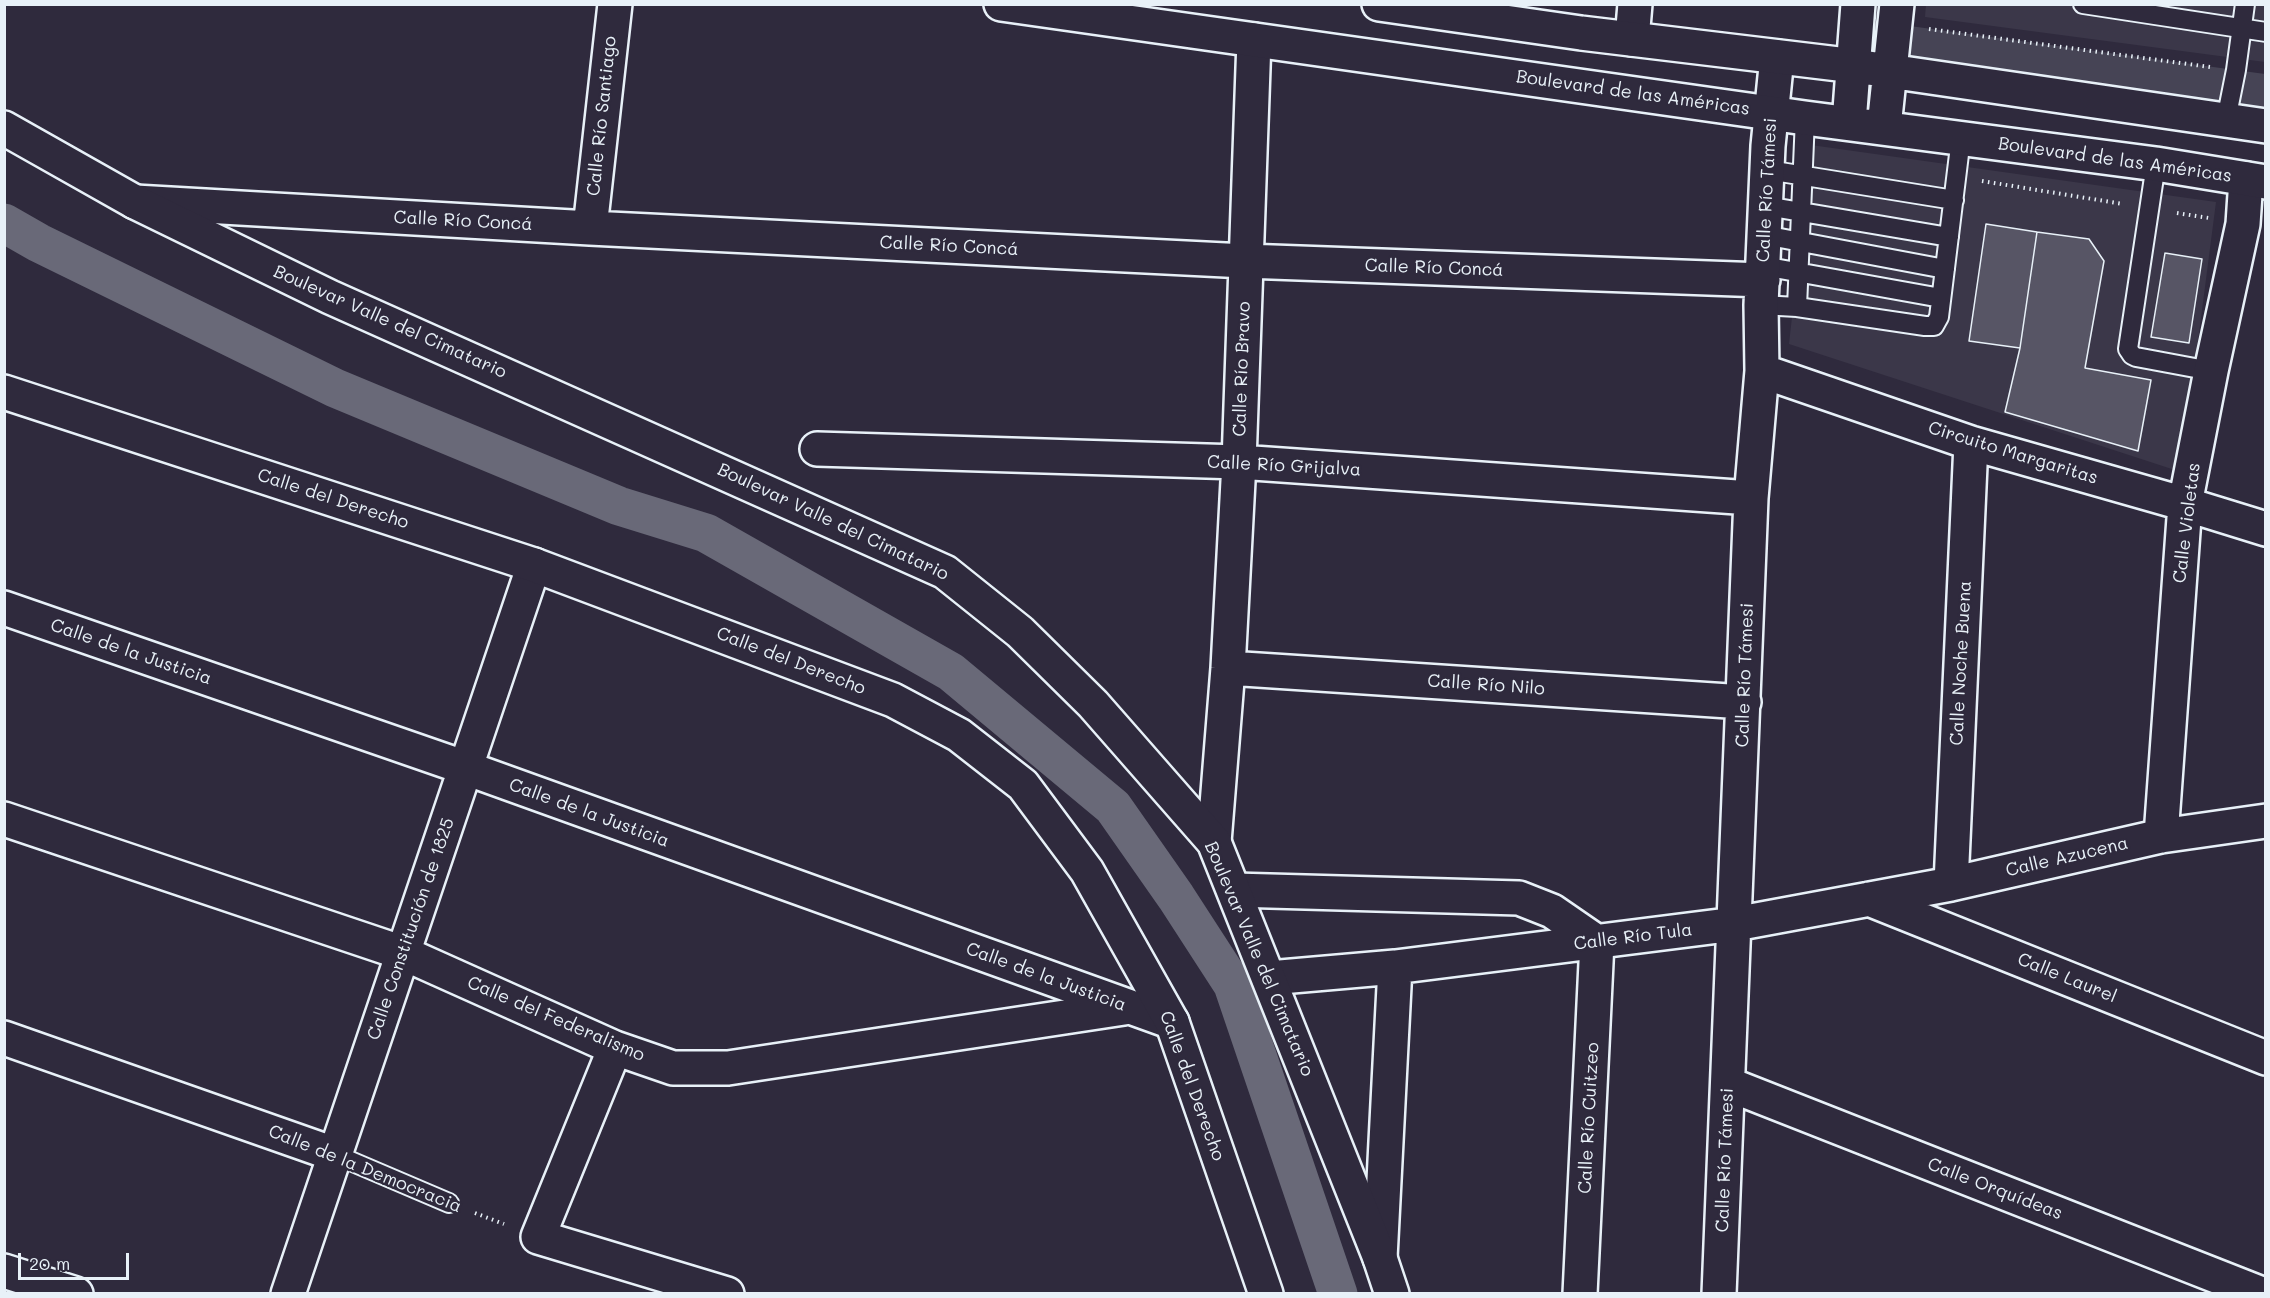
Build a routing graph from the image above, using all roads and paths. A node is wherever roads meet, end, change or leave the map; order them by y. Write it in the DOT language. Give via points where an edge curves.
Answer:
graph roads {
  1 [pos="615,4"];
  2 [pos="1001,4"];
  3 [pos="1379,4"];
  4 [pos="1635,4"];
  5 [pos="1858,4"];
  6 [pos="2082,4"];
  7 [pos="2245,4"];
  8 [pos="1427,8"];
  9 [pos="1896,14"];
  10 [pos="2241,28"];
  11 [pos="2265,32"];
  12 [pos="1632,39"];
  13 [pos="1254,40"];
  14 [pos="1777,57"];
  15 [pos="1855,66"];
  16 [pos="2236,70"];
  17 [pos="1890,72"];
  18 [pos="1771,114"];
  19 [pos="1805,118"];
  20 [pos="2226,120"];
  21 [pos="1849,123"];
  22 [pos="2265,126"];
  23 [pos="1884,127"];
  24 [pos="4,128"];
  25 [pos="1961,138"];
  26 [pos="2156,164"];
  27 [pos="1767,170"];
  28 [pos="1803,177"];
  29 [pos="1958,177"];
  30 [pos="2256,180"];
  31 [pos="1954,200"];
  32 [pos="135,202"];
  33 [pos="2151,209"];
  34 [pos="1801,213"];
  35 [pos="2243,224"];
  36 [pos="590,228"];
  37 [pos="1949,237"];
  38 [pos="1800,243"];
  39 [pos="1763,258"];
  40 [pos="1245,261"];
  41 [pos="1945,269"];
  42 [pos="1799,274"];
  43 [pos="1941,298"];
  44 [pos="1797,307"];
  45 [pos="1762,371"];
  46 [pos="2211,371"];
  47 [pos="4,392"];
  48 [pos="1971,443"];
  49 [pos="817,450"];
  50 [pos="1239,462"];
  51 [pos="1751,498"];
  52 [pos="2185,504"];
  53 [pos="2265,529"];
  54 [pos="534,565"];
  55 [pos="4,608"];
  56 [pos="1228,668"];
  57 [pos="1744,702"];
  58 [pos="466,768"];
  59 [pos="4,819"];
  60 [pos="2265,820"];
  61 [pos="2161,836"];
  62 [pos="1214,842"];
  63 [pos="1951,884"];
  64 [pos="1234,890"];
  65 [pos="1869,899"];
  66 [pos="1735,924"];
  67 [pos="1598,942"];
  68 [pos="403,953"];
  69 [pos="1395,967"];
  70 [pos="1269,978"];
  71 [pos="1129,1007"];
  72 [pos="1172,1022"];
  73 [pos="4,1038"];
  74 [pos="615,1048"];
  75 [pos="2265,1058"];
  76 [pos="1728,1084"];
  77 [pos="334,1154"];
  78 [pos="449,1203"];
  79 [pos="538,1237"];
  80 [pos="1380,1258"];
  81 [pos="4,1271"];
  82 [pos="76,1293"];
  83 [pos="288,1293"];
  84 [pos="727,1293"];
  85 [pos="1266,1293"];
  86 [pos="1392,1293"];
  87 [pos="1580,1293"];
  88 [pos="1719,1293"];
  89 [pos="2262,1293"];
  1 -- 36 [label="street, Calle Río Santiago"];
  2 -- 13 [label="street, Boulevard de las Américas"];
  3 -- 8 [label="street"];
  4 -- 12 [label="street"];
  5 -- 15 [label="street"];
  6 -- 10 [label="lane"];
  7 -- 10 [label="lane"];
  8 -- 12 [label="street"];
  9 -- 16 [label="path"];
  9 -- 17 [label="street"];
  10 -- 11 [label="lane"];
  10 -- 16 [label="lane"];
  12 -- 14 [label="street"];
  13 -- 18 [label="street, Boulevard de las Américas"];
  13 -- 40 [label="street, Calle Río Bravo"];
  14 -- 15 [label="street"];
  14 -- 18 [label="street, Calle Río Támesi"];
  15 -- 17 [label="street"];
  15 -- 21 [label="street"];
  16 -- 20 [label="lane"];
  17 -- 20 [label="street"];
  17 -- 23 [label="street"];
  18 -- 19 [label="street, Boulevard de las Américas"];
  18 -- 27 [label="street, Calle Río Támesi"];
  19 -- 21 [label="street, Boulevard de las Américas"];
  19 -- 28 [label="lane"];
  20 -- 22 [label="street"];
  21 -- 23 [label="street, Boulevard de las Américas"];
  23 -- 25 [label="street, Boulevard de las Américas"];
  24 -- 32 [label="street, Boulevar Valle del Cimatario"];
  25 -- 26 [label="street, Boulevard de las Américas"];
  25 -- 29 [label="lane"];
  26 -- 30 [label="street, Boulevard de las Américas"];
  26 -- 33 [label="lane"];
  27 -- 28 [label="lane"];
  27 -- 39 [label="street, Calle Río Támesi"];
  28 -- 31 [label="lane"];
  28 -- 34 [label="lane"];
  29 -- 31 [label="lane"];
  29 -- 33 [label="path"];
  30 -- 35 [label="street, Calle Violetas"];
  31 -- 37 [label="lane"];
  32 -- 36 [label="street, Calle Río Concá"];
  32 -- 62 [label="street, Boulevar Valle del Cimatario" via="330,297 945,572 1020,632 1093,704"];
  33 -- 35 [label="path"];
  33 -- 46 [label="lane" via="2128,349 2136,357"];
  34 -- 37 [label="lane"];
  34 -- 38 [label="lane"];
  34 -- 39 [label="lane"];
  35 -- 46 [label="street, Calle Violetas"];
  36 -- 40 [label="street, Calle Río Concá"];
  37 -- 41 [label="lane"];
  38 -- 39 [label="lane"];
  38 -- 41 [label="lane"];
  38 -- 42 [label="lane"];
  39 -- 40 [label="street, Calle Río Concá"];
  39 -- 42 [label="lane"];
  39 -- 44 [label="lane"];
  39 -- 45 [label="street, Calle Río Támesi"];
  40 -- 50 [label="street, Calle Río Bravo"];
  41 -- 43 [label="lane"];
  42 -- 43 [label="lane"];
  42 -- 44 [label="lane"];
  43 -- 44 [label="lane" via="1939,317 1934,326 1925,327"];
  45 -- 48 [label="street, Circuito Margaritas"];
  45 -- 51 [label="street, Calle Río Támesi"];
  46 -- 52 [label="street, Calle Violetas"];
  47 -- 54 [label="street, Calle del Derecho"];
  48 -- 52 [label="street, Circuito Margaritas"];
  48 -- 63 [label="street, Calle Noche Buena"];
  49 -- 50 [label="street, Calle Río Grijalva"];
  50 -- 51 [label="street, Calle Río Grijalva"];
  50 -- 56 [label="street, Calle Río Bravo"];
  51 -- 57 [label="street, Calle Río Támesi"];
  52 -- 53 [label="street, Circuito Margaritas"];
  52 -- 61 [label="street, Calle Violetas"];
  54 -- 58 [label="street, Calle Constitución de 1825"];
  54 -- 72 [label="street, Calle del Derecho" via="893,700 959,735 1023,785 1087,871"];
  55 -- 58 [label="street, Calle de la Justicia"];
  56 -- 57 [label="street, Calle Río Nilo"];
  56 -- 62 [label="street, Calle Río Bravo"];
  57 -- 66 [label="street, Calle Río Támesi"];
  58 -- 68 [label="street, Calle Constitución de 1825"];
  58 -- 71 [label="street, Calle de la Justicia"];
  59 -- 68 [label="street, Calle del Federalismo"];
  60 -- 61 [label="street, Calle Azucena"];
  61 -- 63 [label="street, Calle Azucena"];
  62 -- 64 [label="street, Boulevar Valle del Cimatario"];
  63 -- 65 [label="street, Calle Azucena"];
  64 -- 67 [label="street" via="1519,898 1552,911"];
  64 -- 70 [label="street, Boulevar Valle del Cimatario"];
  65 -- 66 [label="street, Calle Río Tula"];
  65 -- 75 [label="street, Calle Laurel"];
  66 -- 67 [label="street, Calle Río Tula"];
  66 -- 76 [label="street, Calle Río Támesi"];
  67 -- 69 [label="street, Calle Río Tula"];
  67 -- 87 [label="street, Calle Río Cuitzeo"];
  68 -- 74 [label="street, Calle del Federalismo"];
  68 -- 77 [label="street, Calle Constitución de 1825"];
  69 -- 70 [label="street, Calle Río Tula"];
  69 -- 80 [label="street"];
  70 -- 80 [label="street, Boulevar Valle del Cimatario"];
  71 -- 72 [label="street, Calle de la Justicia"];
  71 -- 74 [label="street, Calle del Federalismo" via="728,1068 673,1068"];
  72 -- 85 [label="street, Calle del Derecho"];
  73 -- 77 [label="street, Calle de la Democracia"];
  74 -- 79 [label="street"];
  76 -- 88 [label="street, Calle Río Támesi"];
  76 -- 89 [label="street, Calle Orquídeas"];
  77 -- 78 [label="lane, Calle de la Democracia"];
  77 -- 83 [label="street, Calle Constitución de 1825"];
  78 -- 79 [label="path, Calle de la Democracia"];
  79 -- 84 [label="street"];
  80 -- 86 [label="street, Boulevar Valle del Cimatario"];
  81 -- 82 [label="street"];
}
